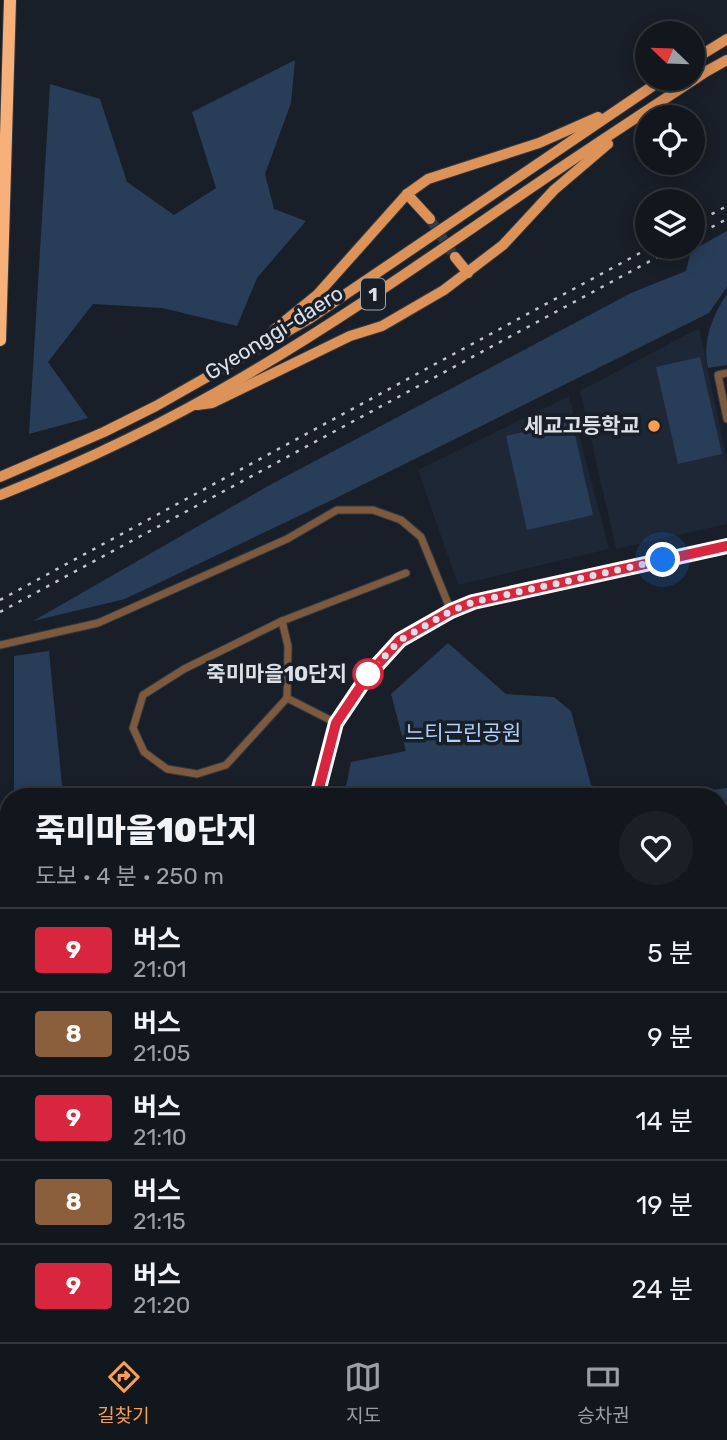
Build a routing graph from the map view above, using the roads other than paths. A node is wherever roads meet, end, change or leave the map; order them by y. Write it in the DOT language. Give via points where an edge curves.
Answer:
graph roads {
  1 [pos="10,0"];
  2 [pos="727,39"];
  3 [pos="705,53"];
  4 [pos="727,60"];
  5 [pos="645,91"];
  6 [pos="617,110"];
  7 [pos="626,126"];
  8 [pos="407,194"];
  9 [pos="430,219"];
  10 [pos="455,257"];
  11 [pos="468,273"];
  12 [pos="0,340"];
  13 [pos="263,347"];
  14 [pos="727,373"];
  15 [pos="191,406"];
  16 [pos="727,419"];
  17 [pos="0,477"];
  18 [pos="0,495"];
  19 [pos="727,546"];
  20 [pos="406,573"];
  21 [pos="451,611"];
  22 [pos="282,621"];
  23 [pos="0,645"];
  24 [pos="287,698"];
  25 [pos="336,723"];
  26 [pos="319,788"];
  1 -- 12 [label="highway"];
  2 -- 3 [label="main road"];
  4 -- 7 [label="main road, Gyeonggi-daero / 1"];
  5 -- 6 [label="main road, Gyeonggi-daero / 1"];
  6 -- 8 [label="main road" via="539,143 439,174"];
  6 -- 13 [label="main road, Gyeonggi-daero / 1"];
  7 -- 11 [label="main road"];
  7 -- 15 [label="main road, Gyeonggi-daero / 1" via="304,340"];
  8 -- 9 [label="main road"];
  8 -- 13 [label="main road" via="317,295 274,330"];
  10 -- 11 [label="main road"];
  11 -- 15 [label="main road" via="382,326 350,336 212,404"];
  13 -- 17 [label="main road, Gyeonggi-daero / 1" via="156,406"];
  14 -- 16 [label="street" via="718,375"];
  15 -- 18 [label="main road, Gyeonggi-daero / 1"];
  19 -- 21 [label="street" via="473,602"];
  20 -- 22 [label="street"];
  21 -- 23 [label="street" via="421,537 401,520 373,510 337,510 287,539 98,623"];
  21 -- 25 [label="street" via="400,640 369,674"];
  22 -- 24 [label="street" via="288,646"];
  22 -- 24 [label="street" via="184,668 143,695 133,728 144,752 167,769 197,774 226,765"];
  24 -- 25 [label="street"];
  25 -- 26 [label="street"];
}
